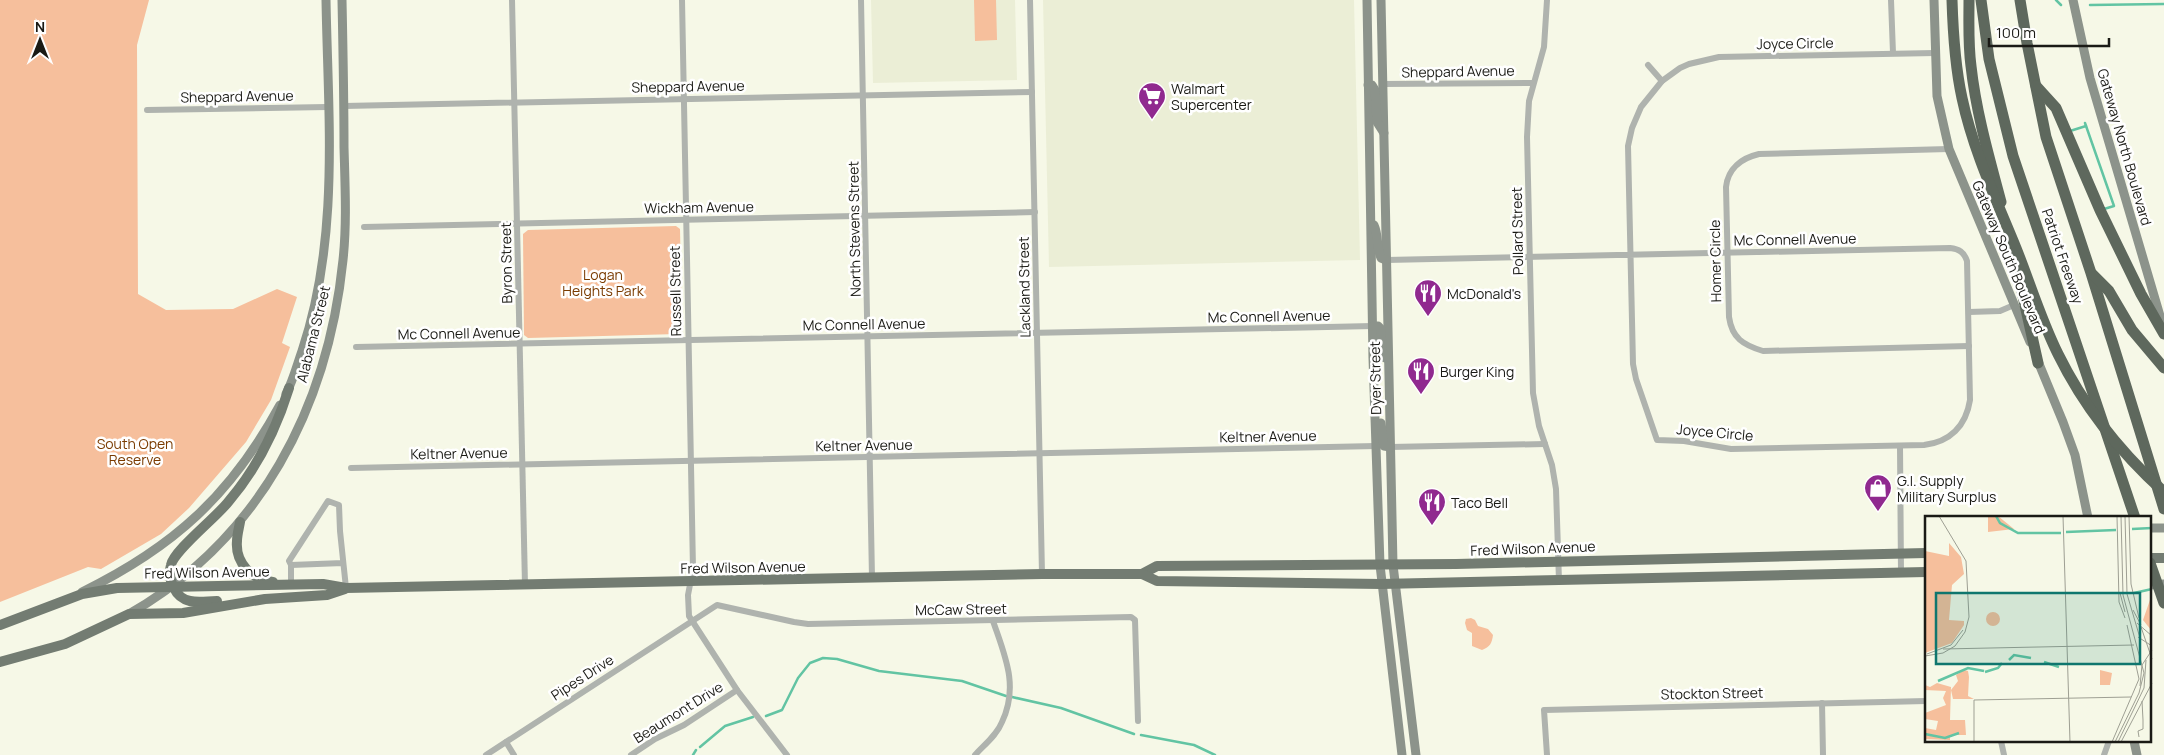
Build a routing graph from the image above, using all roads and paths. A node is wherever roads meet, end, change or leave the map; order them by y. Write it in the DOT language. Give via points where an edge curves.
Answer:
graph roads {
  1 [pos="326,0"];
  2 [pos="342,0"];
  3 [pos="512,0"];
  4 [pos="682,0"];
  5 [pos="861,0"];
  6 [pos="1030,0"];
  7 [pos="1367,0"];
  8 [pos="1381,0"];
  9 [pos="1547,0"];
  10 [pos="1891,0"];
  11 [pos="1934,0"];
  12 [pos="1952,0"];
  13 [pos="1969,0"];
  14 [pos="1981,0"];
  15 [pos="2020,0"];
  16 [pos="2073,0"];
  17 [pos="1935,53"];
  18 [pos="1893,54"];
  19 [pos="1648,65"];
  20 [pos="1662,81"];
  21 [pos="1533,83"];
  22 [pos="1383,84"];
  23 [pos="1368,85"];
  24 [pos="2036,86"];
  25 [pos="1032,92"];
  26 [pos="864,96"];
  27 [pos="684,99"];
  28 [pos="515,103"];
  29 [pos="344,106"];
  30 [pos="327,107"];
  31 [pos="147,110"];
  32 [pos="1384,134"];
  33 [pos="1949,149"];
  34 [pos="1035,212"];
  35 [pos="866,216"];
  36 [pos="686,219"];
  37 [pos="1371,221"];
  38 [pos="517,224"];
  39 [pos="364,226"];
  40 [pos="1727,253"];
  41 [pos="1963,253"];
  42 [pos="1630,255"];
  43 [pos="1530,257"];
  44 [pos="1386,260"];
  45 [pos="2091,273"];
  46 [pos="2014,304"];
  47 [pos="1969,312"];
  48 [pos="1373,326"];
  49 [pos="2164,328"];
  50 [pos="1037,333"];
  51 [pos="2164,334"];
  52 [pos="869,337"];
  53 [pos="689,341"];
  54 [pos="520,344"];
  55 [pos="1969,346"];
  56 [pos="356,347"];
  57 [pos="1388,362"];
  58 [pos="2038,363"];
  59 [pos="2164,368"];
  60 [pos="289,388"];
  61 [pos="1376,414"];
  62 [pos="1544,444"];
  63 [pos="1376,446"];
  64 [pos="1900,446"];
  65 [pos="1390,447"];
  66 [pos="1040,453"];
  67 [pos="871,457"];
  68 [pos="691,461"];
  69 [pos="522,465"];
  70 [pos="352,468"];
  71 [pos="2164,492"];
  72 [pos="2164,508"];
  73 [pos="2134,514"];
  74 [pos="2088,516"];
  75 [pos="240,522"];
  76 [pos="1901,553"];
  77 [pos="1925,553"];
  78 [pos="1558,560"];
  79 [pos="343,563"];
  80 [pos="291,565"];
  81 [pos="1393,565"];
  82 [pos="1380,566"];
  83 [pos="2152,569"];
  84 [pos="1925,572"];
  85 [pos="1901,573"];
  86 [pos="1042,574"];
  87 [pos="1142,574"];
  88 [pos="872,578"];
  89 [pos="1559,580"];
  90 [pos="690,582"];
  91 [pos="525,584"];
  92 [pos="1381,584"];
  93 [pos="1394,584"];
  94 [pos="291,585"];
  95 [pos="173,586"];
  96 [pos="346,588"];
  97 [pos="69,598"];
  98 [pos="265,599"];
  99 [pos="2164,604"];
  100 [pos="129,614"];
  101 [pos="692,620"];
  102 [pos="993,621"];
  103 [pos="0,625"];
  104 [pos="0,662"];
  105 [pos="737,690"];
  106 [pos="1925,701"];
  107 [pos="1822,703"];
  108 [pos="1138,721"];
  109 [pos="506,742"];
  110 [pos="2001,742"];
  111 [pos="2109,742"];
  112 [pos="2134,742"];
  113 [pos="486,755"];
  114 [pos="514,755"];
  115 [pos="631,755"];
  116 [pos="787,755"];
  117 [pos="975,755"];
  118 [pos="1402,755"];
  119 [pos="1416,755"];
  120 [pos="1547,755"];
  121 [pos="1823,755"];
  122 [pos="2004,755"];
  123 [pos="2104,755"];
  124 [pos="2137,755"];
  1 -- 30 [label="main road, Alabama Street"];
  2 -- 29 [label="main road, Alabama Street"];
  3 -- 28 [label="street, Byron Street"];
  4 -- 27 [label="street, Russell Street"];
  5 -- 26 [label="street, North Stevens Street"];
  6 -- 25 [label="street, Lackland Street"];
  7 -- 23 [label="main road, Dyer Street"];
  8 -- 22 [label="main road, Dyer Street"];
  9 -- 21 [label="street, Pollard Street" via="1544,47"];
  10 -- 18 [label="street"];
  11 -- 17 [label="main road, Gateway South Boulevard"];
  12 -- 71 [label="highway, bridge" via="1957,68 1969,127 2057,353 2094,416"];
  13 -- 58 [label="highway" via="1974,88"];
  14 -- 73 [label="highway, Patriot Freeway" via="1989,59 2013,156"];
  15 -- 24 [label="highway, Patriot Freeway"];
  16 -- 49 [label="main road, Gateway North Boulevard" via="2090,78"];
  17 -- 18 [label="street, Joyce Circle"];
  17 -- 33 [label="main road, Gateway South Boulevard" via="1937,96"];
  18 -- 20 [label="street, Joyce Circle" via="1720,58 1689,64"];
  19 -- 20 [label="street"];
  20 -- 42 [label="street, Joyce Circle" via="1641,107 1628,146"];
  21 -- 22 [label="street, Sheppard Avenue"];
  21 -- 43 [label="street, Pollard Street" via="1527,117"];
  22 -- 32 [label="main road, Dyer Street"];
  23 -- 32 [label="main road" via="1375,90 1377,122"];
  23 -- 37 [label="main road, Dyer Street"];
  24 -- 45 [label="highway, Patriot Freeway" via="2046,136"];
  24 -- 51 [label="highway" via="2056,108 2100,210"];
  25 -- 26 [label="street, Sheppard Avenue"];
  25 -- 34 [label="street, Lackland Street"];
  26 -- 27 [label="street, Sheppard Avenue"];
  26 -- 35 [label="street, North Stevens Street"];
  27 -- 28 [label="street, Sheppard Avenue"];
  27 -- 36 [label="street, Russell Street"];
  28 -- 29 [label="street, Sheppard Avenue"];
  28 -- 38 [label="street, Byron Street"];
  29 -- 75 [label="main road, Alabama Street" via="346,212 334,319 304,418 274,474"];
  30 -- 31 [label="street, Sheppard Avenue"];
  30 -- 60 [label="main road, Alabama Street" via="328,216 322,269 310,326"];
  32 -- 44 [label="main road, Dyer Street"];
  33 -- 40 [label="street, Homer Circle" via="1775,153 1747,157 1737,164 1727,181"];
  33 -- 46 [label="main road, Gateway South Boulevard"];
  34 -- 35 [label="street, Wickham Avenue"];
  34 -- 50 [label="street, Lackland Street"];
  35 -- 36 [label="street, Wickham Avenue"];
  35 -- 52 [label="street, North Stevens Street"];
  36 -- 38 [label="street, Wickham Avenue"];
  36 -- 53 [label="street, Russell Street"];
  37 -- 44 [label="main road" via="1376,227 1380,258"];
  37 -- 48 [label="main road, Dyer Street"];
  38 -- 39 [label="street, Wickham Avenue"];
  38 -- 54 [label="street, Byron Street"];
  40 -- 41 [label="street, Mc Connell Avenue" via="1950,248"];
  40 -- 42 [label="street, Mc Connell Avenue"];
  40 -- 55 [label="street, Homer Circle" via="1730,324 1734,335 1748,347 1770,351"];
  41 -- 47 [label="street, Joyce Circle" via="1967,261"];
  42 -- 43 [label="street, Mc Connell Avenue"];
  42 -- 64 [label="street, Joyce Circle" via="1633,364 1657,440 1731,449"];
  43 -- 44 [label="street, Mc Connell Avenue"];
  43 -- 62 [label="street, Pollard Street" via="1533,393"];
  44 -- 57 [label="main road, Dyer Street"];
  45 -- 59 [label="highway" via="2110,291 2132,330"];
  45 -- 72 [label="highway, Patriot Freeway"];
  46 -- 47 [label="street" via="2000,311"];
  46 -- 58 [label="main road, Gateway South Boulevard"];
  47 -- 55 [label="street, Joyce Circle"];
  48 -- 50 [label="street, Mc Connell Avenue"];
  48 -- 57 [label="main road" via="1381,329 1382,349"];
  48 -- 61 [label="main road, Dyer Street"];
  50 -- 52 [label="street, Mc Connell Avenue"];
  50 -- 66 [label="street, Lackland Street"];
  52 -- 53 [label="street, Mc Connell Avenue"];
  52 -- 67 [label="street, North Stevens Street"];
  53 -- 54 [label="street, Mc Connell Avenue"];
  53 -- 68 [label="street, Russell Street"];
  54 -- 56 [label="street, Mc Connell Avenue"];
  54 -- 69 [label="street, Byron Street"];
  55 -- 64 [label="street, Joyce Circle" via="1970,400 1963,423 1952,435 1934,444"];
  57 -- 65 [label="main road, Dyer Street"];
  58 -- 74 [label="main road, Gateway South Boulevard" via="2075,455"];
  60 -- 95 [label="main road" via="274,431 244,483 214,519 173,557 170,571"];
  60 -- 97 [label="main road, Alabama Street" via="250,456 199,515 152,552"];
  61 -- 63 [label="main road, Dyer Street"];
  61 -- 65 [label="main road" via="1382,442"];
  62 -- 65 [label="street"];
  62 -- 78 [label="street, Pollard Street" via="1556,489"];
  63 -- 66 [label="street, Keltner Avenue"];
  63 -- 82 [label="main road, Dyer Street"];
  64 -- 76 [label="street"];
  65 -- 81 [label="main road, Dyer Street"];
  66 -- 67 [label="street, Keltner Avenue"];
  66 -- 86 [label="street, Lackland Street"];
  67 -- 68 [label="street, Keltner Avenue"];
  67 -- 88 [label="street, North Stevens Street"];
  68 -- 69 [label="street, Keltner Avenue"];
  68 -- 90 [label="street, Russell Street" via="693,568"];
  69 -- 70 [label="street, Keltner Avenue"];
  69 -- 91 [label="street, Byron Street"];
  75 -- 94 [label="main road" via="236,542 242,564 251,574 266,581"];
  75 -- 95 [label="main road, Alabama Street" via="200,564"];
  76 -- 77 [label="main road, Fred Wilson Avenue"];
  76 -- 78 [label="main road, Fred Wilson Avenue"];
  76 -- 85 [label="street"];
  78 -- 81 [label="main road, Fred Wilson Avenue"];
  78 -- 89 [label="street, Pollard Street"];
  79 -- 80 [label="street"];
  79 -- 80 [label="street" via="339,505 328,502 291,556"];
  79 -- 96 [label="street"];
  80 -- 94 [label="street"];
  81 -- 82 [label="main road, Fred Wilson Avenue"];
  81 -- 93 [label="main road, Dyer Street"];
  82 -- 87 [label="main road, Fred Wilson Avenue" via="1157,566"];
  82 -- 92 [label="main road, Dyer Street"];
  83 -- 99 [label="highway, bridge"];
  84 -- 85 [label="main road, Fred Wilson Avenue"];
  85 -- 89 [label="main road, Fred Wilson Avenue"];
  86 -- 87 [label="main road, Fred Wilson Avenue"];
  86 -- 88 [label="main road, Fred Wilson Avenue"];
  87 -- 92 [label="main road, Fred Wilson Avenue" via="1157,581"];
  88 -- 90 [label="main road, Fred Wilson Avenue"];
  89 -- 93 [label="main road, Fred Wilson Avenue"];
  90 -- 91 [label="main road, Fred Wilson Avenue"];
  90 -- 101 [label="street, Russell Street" via="689,616"];
  91 -- 96 [label="main road, Fred Wilson Avenue"];
  92 -- 93 [label="main road, Fred Wilson Avenue"];
  92 -- 118 [label="main road, Dyer Street"];
  93 -- 119 [label="main road, Dyer Street"];
  94 -- 95 [label="main road, Fred Wilson Avenue"];
  94 -- 96 [label="main road, Fred Wilson Avenue" via="323,584"];
  95 -- 97 [label="main road, Fred Wilson Avenue" via="118,588"];
  95 -- 98 [label="main road" via="180,596 189,601"];
  95 -- 100 [label="main road, Alabama Street"];
  96 -- 98 [label="main road, Fred Wilson Avenue" via="327,595"];
  97 -- 103 [label="main road, Alabama Street"];
  98 -- 100 [label="main road, Fred Wilson Avenue" via="183,613"];
  100 -- 104 [label="main road, Alabama Street" via="65,644"];
  101 -- 102 [label="street, McCaw Street" via="717,605 800,624"];
  101 -- 105 [label="street"];
  101 -- 109 [label="street, Pipes Drive"];
  102 -- 108 [label="street, McCaw Street" via="1133,618"];
  102 -- 117 [label="street" via="1011,686 1002,723"];
  105 -- 115 [label="street, Beaumont Drive"];
  105 -- 116 [label="street"];
  106 -- 107 [label="street, Stockton Street"];
  107 -- 120 [label="street, Stockton Street" via="1544,710"];
  107 -- 121 [label="street"];
  109 -- 113 [label="street, Pipes Drive"];
  109 -- 114 [label="street"];
  110 -- 122 [label="street"];
  111 -- 123 [label="street"];
  112 -- 124 [label="main road"];
}
